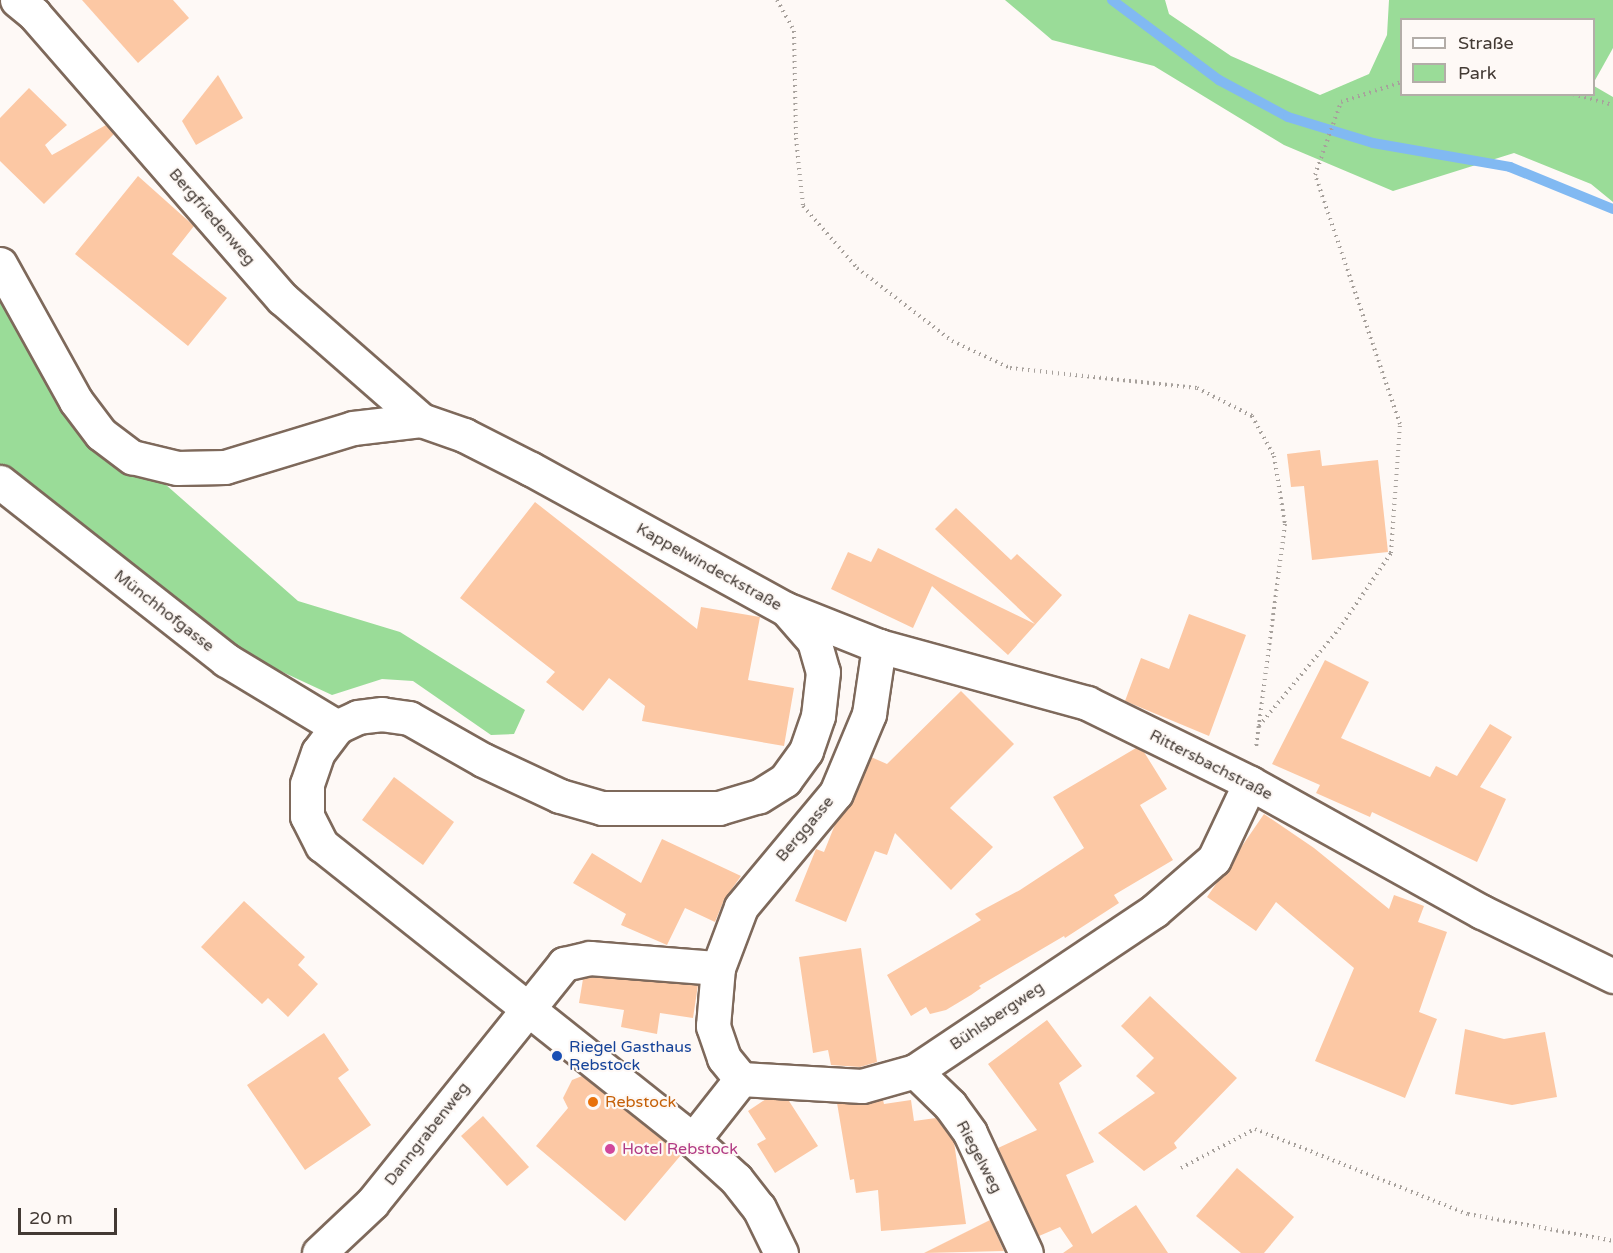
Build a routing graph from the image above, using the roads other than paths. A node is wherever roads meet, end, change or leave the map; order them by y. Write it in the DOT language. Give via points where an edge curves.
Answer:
graph roads {
  1 [pos="17,0"];
  2 [pos="0,264"];
  3 [pos="421,420"];
  4 [pos="0,482"];
  5 [pos="786,609"];
  6 [pos="879,646"];
  7 [pos="337,727"];
  8 [pos="1250,783"];
  9 [pos="718,968"];
  10 [pos="1613,976"];
  11 [pos="527,1008"];
  12 [pos="915,1071"];
  13 [pos="741,1079"];
  14 [pos="693,1140"];
  15 [pos="320,1253"];
  16 [pos="782,1253"];
  17 [pos="1026,1253"];
  1 -- 3 [label="street, Bergfriedenweg" via="34,14 283,299"];
  2 -- 3 [label="street, Kappelwindeckstraße" via="76,401 101,434 132,456 177,468 225,467 352,428"];
  3 -- 5 [label="street, Kappelwindeckstraße" via="464,435 531,469"];
  4 -- 7 [label="street, Münchhofgasse" via="226,660"];
  5 -- 6 [label="street, Rittersbachstraße"];
  5 -- 7 [label="street, Kappelwindeckstraße" via="814,641 822,672 818,716 806,751 785,780 759,796 719,808 602,808 560,796 494,766 409,718 382,714 358,717"];
  6 -- 8 [label="street, Rittersbachstraße" via="1087,703"];
  6 -- 9 [label="street, Berggasse" via="869,714 836,793 741,907"];
  7 -- 11 [label="street" via="318,752 307,784 307,816 322,845"];
  8 -- 10 [label="street, Rittersbachstraße" via="1482,912"];
  8 -- 12 [label="street, Bühlsbergweg" via="1214,859 1171,896"];
  9 -- 11 [label="street" via="590,958 564,964"];
  9 -- 13 [label="street, Berggasse" via="713,1026 724,1058"];
  11 -- 14 [label="street"];
  11 -- 15 [label="street, Danngrabenweg" via="372,1203"];
  12 -- 13 [label="street, Bühlsbergweg" via="862,1086"];
  12 -- 17 [label="street, Riegelweg" via="950,1105 970,1133"];
  13 -- 14 [label="street"];
  14 -- 16 [label="street" via="736,1179 759,1208"];
}
